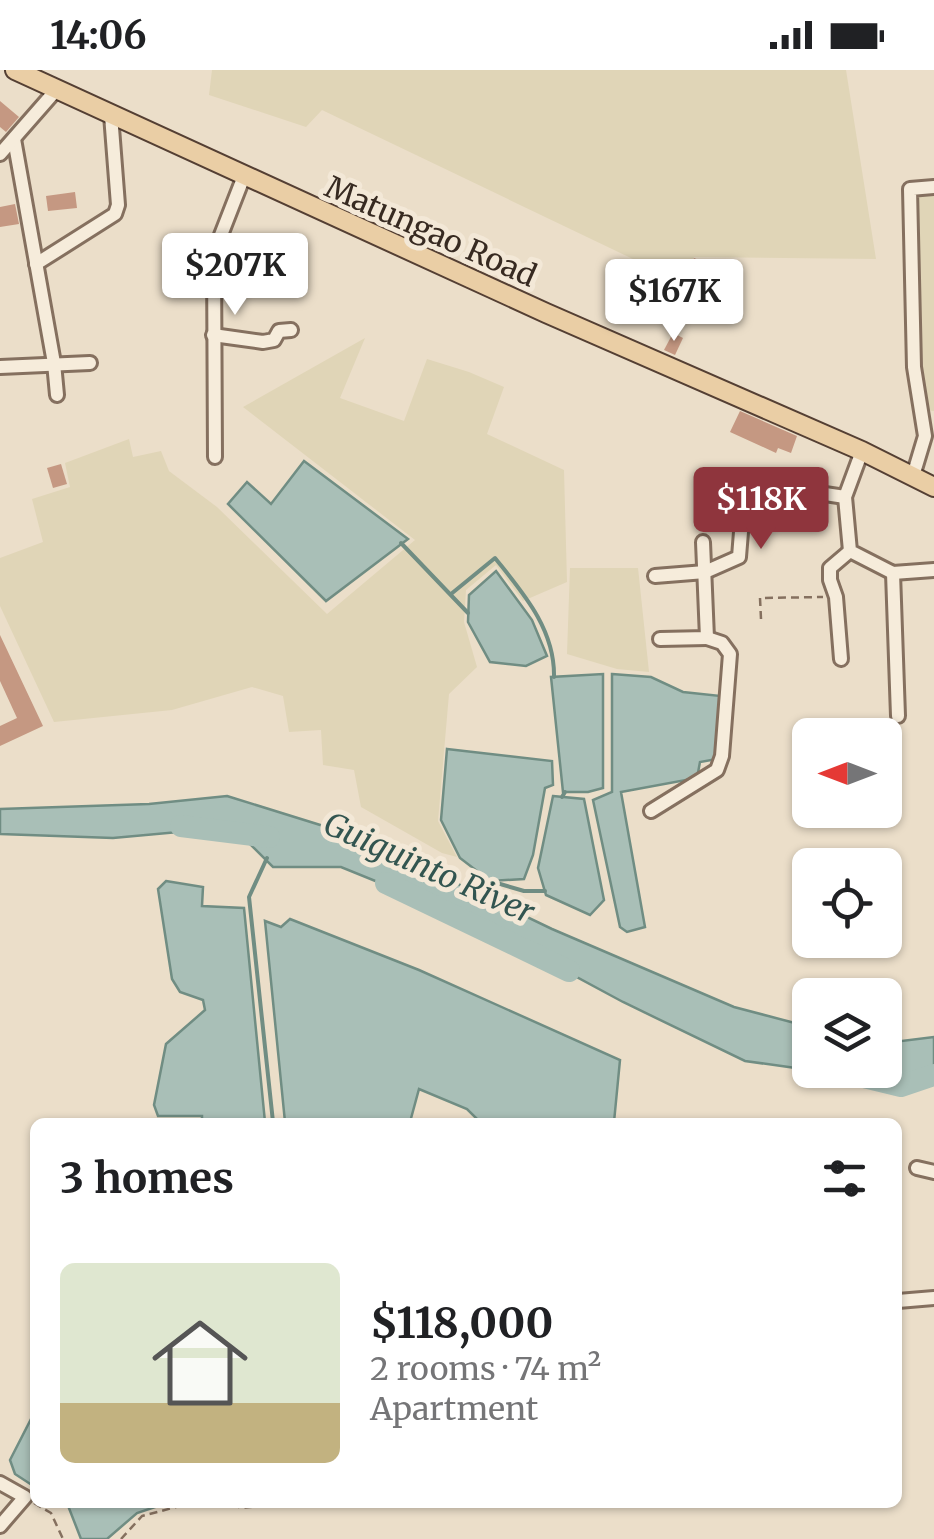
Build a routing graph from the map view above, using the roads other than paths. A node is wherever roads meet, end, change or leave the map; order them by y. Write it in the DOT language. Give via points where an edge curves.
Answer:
graph roads {
  1 [pos="15,70"];
  2 [pos="57,89"];
  3 [pos="112,115"];
  4 [pos="14,139"];
  5 [pos="0,154"];
  6 [pos="244,176"];
  7 [pos="934,187"];
  8 [pos="36,264"];
  9 [pos="291,330"];
  10 [pos="213,336"];
  11 [pos="90,362"];
  12 [pos="54,363"];
  13 [pos="0,367"];
  14 [pos="57,395"];
  15 [pos="862,451"];
  16 [pos="215,458"];
  17 [pos="913,476"];
  18 [pos="934,487"];
  19 [pos="846,496"];
  20 [pos="703,542"];
  21 [pos="850,551"];
  22 [pos="934,570"];
  23 [pos="706,572"];
  24 [pos="893,573"];
  25 [pos="654,576"];
  26 [pos="707,638"];
  27 [pos="660,639"];
  28 [pos="841,658"];
  29 [pos="898,716"];
  30 [pos="650,811"];
  31 [pos="917,1168"];
  32 [pos="934,1172"];
  33 [pos="934,1298"];
  34 [pos="902,1301"];
  35 [pos="0,1483"];
  36 [pos="0,1526"];
  1 -- 2 [label="main road, Matungao Road"];
  2 -- 3 [label="main road, Matungao Road"];
  2 -- 4 [label="street"];
  3 -- 6 [label="main road, Matungao Road"];
  3 -- 8 [label="street" via="115,214"];
  4 -- 5 [label="street"];
  4 -- 8 [label="street"];
  6 -- 10 [label="street" via="214,254"];
  6 -- 15 [label="main road, Matungao Road"];
  7 -- 17 [label="street" via="910,189 914,366 925,436"];
  8 -- 12 [label="street"];
  9 -- 10 [label="street" via="263,342"];
  10 -- 16 [label="street"];
  11 -- 12 [label="street"];
  12 -- 13 [label="street"];
  12 -- 14 [label="street"];
  15 -- 17 [label="main road, Matungao Road"];
  15 -- 19 [label="street"];
  17 -- 18 [label="main road, Matungao Road"];
  19 -- 21 [label="street"];
  19 -- 23 [label="street" via="745,482 739,558"];
  20 -- 23 [label="street"];
  21 -- 24 [label="street"];
  21 -- 28 [label="street" via="830,568"];
  22 -- 24 [label="street"];
  23 -- 25 [label="street"];
  23 -- 26 [label="street"];
  24 -- 29 [label="street"];
  26 -- 27 [label="street"];
  26 -- 30 [label="street" via="730,654 718,770"];
  31 -- 32 [label="street"];
  33 -- 34 [label="street"];
  35 -- 36 [label="street" via="25,1497"];
}
